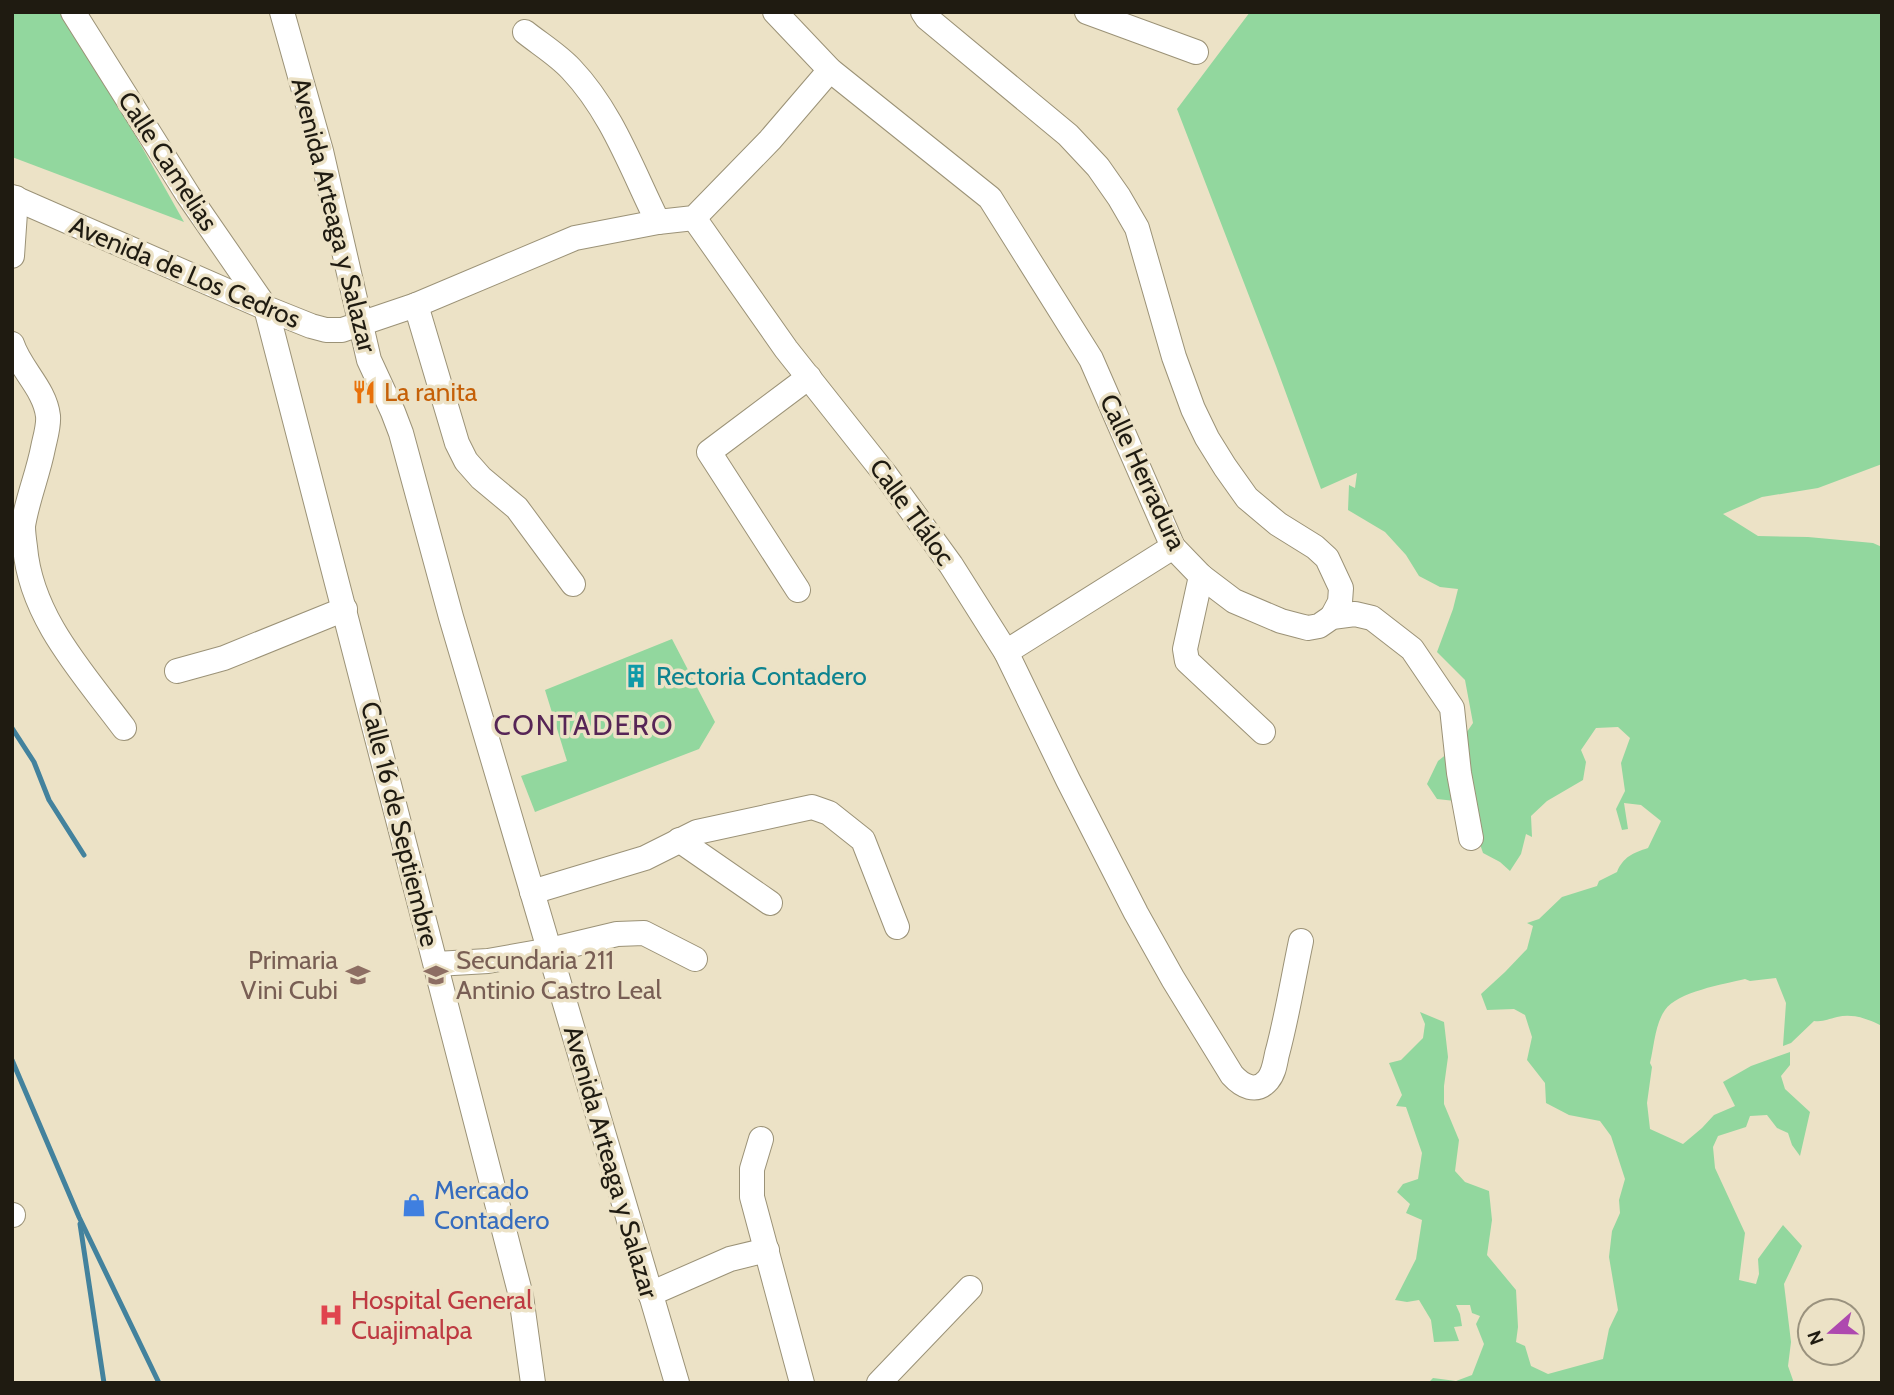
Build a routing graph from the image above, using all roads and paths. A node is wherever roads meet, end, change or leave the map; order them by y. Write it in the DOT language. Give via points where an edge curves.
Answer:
graph roads {
  1 [pos="74,12"];
  2 [pos="282,12"];
  3 [pos="775,12"];
  4 [pos="923,12"];
  5 [pos="1087,12"];
  6 [pos="525,32"];
  7 [pos="1196,52"];
  8 [pos="830,70"];
  9 [pos="14,197"];
  10 [pos="694,218"];
  11 [pos="659,222"];
  12 [pos="12,257"];
  13 [pos="416,305"];
  14 [pos="266,308"];
  15 [pos="361,323"];
  16 [pos="12,344"];
  17 [pos="809,377"];
  18 [pos="1173,547"];
  19 [pos="1201,576"];
  20 [pos="573,584"];
  21 [pos="798,590"];
  22 [pos="345,609"];
  23 [pos="1332,617"];
  24 [pos="1006,652"];
  25 [pos="177,671"];
  26 [pos="124,728"];
  27 [pos="1263,732"];
  28 [pos="1471,838"];
  29 [pos="679,840"];
  30 [pos="532,892"];
  31 [pos="769,903"];
  32 [pos="897,927"];
  33 [pos="1301,941"];
  34 [pos="550,950"];
  35 [pos="695,959"];
  36 [pos="436,964"];
  37 [pos="761,1139"];
  38 [pos="767,1250"];
  39 [pos="970,1288"];
  40 [pos="650,1294"];
  41 [pos="533,1383"];
  42 [pos="677,1383"];
  43 [pos="802,1383"];
  44 [pos="878,1383"];
  1 -- 14 [label="street, Calle Camelias" via="188,195"];
  2 -- 15 [label="street, Avenida Arteaga y Salazar" via="321,150"];
  3 -- 8 [label="street, Calle Herradura"];
  4 -- 23 [label="street" via="1068,135 1119,197 1137,228 1174,357 1207,438 1247,498 1327,558 1341,588"];
  5 -- 7 [label="street"];
  6 -- 11 [label="street" via="570,68 600,105"];
  8 -- 10 [label="street"];
  8 -- 18 [label="street, Calle Herradura" via="990,198 1091,359"];
  9 -- 12 [label="street"];
  9 -- 14 [label="street, Avenida de Los Cedros"];
  10 -- 11 [label="street"];
  10 -- 17 [label="street, Calle Tláloc"];
  11 -- 13 [label="street" via="575,238"];
  13 -- 15 [label="street"];
  13 -- 20 [label="street" via="466,461 517,508"];
  14 -- 15 [label="street, Avenida de Los Cedros" via="326,330"];
  14 -- 22 [label="street, Calle 16 de Septiembre"];
  15 -- 30 [label="street, Avenida Arteaga y Salazar" via="369,360 401,433"];
  16 -- 26 [label="street" via="46,406 48,419 23,527 34,590 59,640"];
  17 -- 21 [label="street" via="709,452"];
  17 -- 24 [label="street, Calle Tláloc" via="951,565"];
  18 -- 19 [label="street, Calle Herradura"];
  18 -- 24 [label="street"];
  19 -- 23 [label="street, Calle Herradura" via="1234,601 1281,621 1308,628"];
  19 -- 27 [label="street" via="1185,649 1187,661"];
  22 -- 25 [label="street" via="225,658"];
  22 -- 36 [label="street, Calle 16 de Septiembre"];
  23 -- 28 [label="street, Calle Herradura" via="1355,614 1372,618 1412,649 1452,708"];
  24 -- 33 [label="street, Calle Tláloc" via="1136,912 1241,1085 1258,1087 1272,1075"];
  29 -- 30 [label="street" via="645,858"];
  29 -- 31 [label="street"];
  29 -- 32 [label="street" via="812,807 829,813 863,839"];
  30 -- 34 [label="street, Avenida Arteaga y Salazar"];
  34 -- 35 [label="street" via="617,934 644,933"];
  34 -- 36 [label="street"];
  34 -- 40 [label="street, Avenida Arteaga y Salazar"];
  36 -- 41 [label="street, Calle 16 de Septiembre" via="521,1296"];
  37 -- 38 [label="street" via="752,1169 752,1197"];
  38 -- 40 [label="street" via="730,1259"];
  38 -- 43 [label="street"];
  39 -- 44 [label="street"];
  40 -- 42 [label="street, Avenida Arteaga y Salazar"];
}
